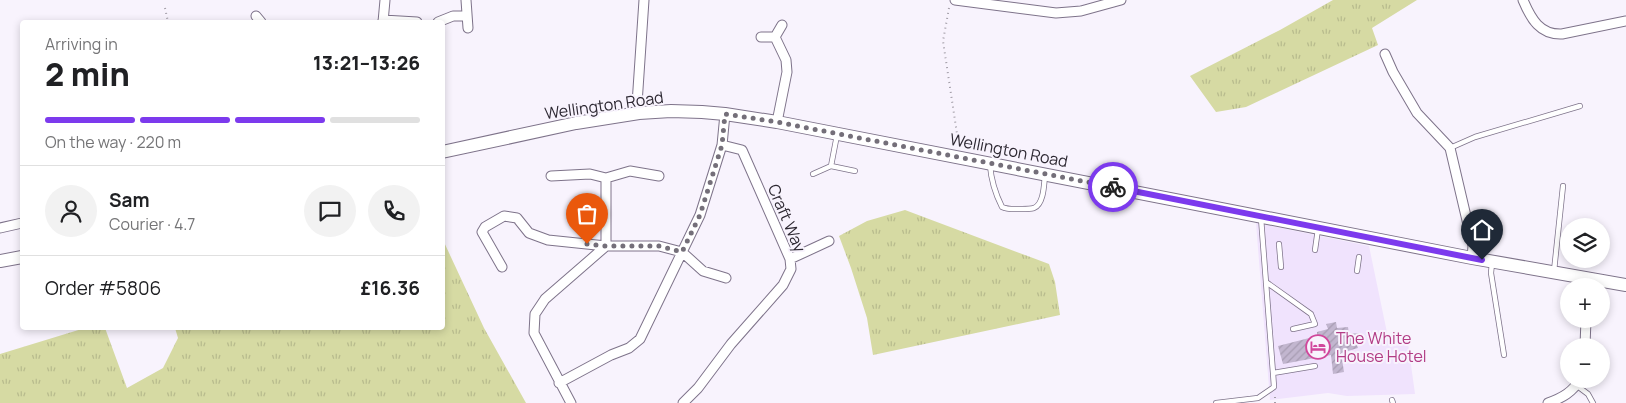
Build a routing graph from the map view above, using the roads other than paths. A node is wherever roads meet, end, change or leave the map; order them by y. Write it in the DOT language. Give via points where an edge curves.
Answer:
graph roads {
  1 [pos="385,0"];
  2 [pos="466,0"];
  3 [pos="644,0"];
  4 [pos="955,0"];
  5 [pos="1121,0"];
  6 [pos="1523,0"];
  7 [pos="467,16"];
  8 [pos="383,20"];
  9 [pos="443,20"];
  10 [pos="1626,21"];
  11 [pos="782,25"];
  12 [pos="468,28"];
  13 [pos="761,37"];
  14 [pos="775,37"];
  15 [pos="1385,54"];
  16 [pos="1580,106"];
  17 [pos="639,113"];
  18 [pos="725,114"];
  19 [pos="777,122"];
  20 [pos="837,133"];
  21 [pos="722,145"];
  22 [pos="1450,148"];
  23 [pos="445,151"];
  24 [pos="990,163"];
  25 [pos="831,166"];
  26 [pos="855,171"];
  27 [pos="1045,173"];
  28 [pos="813,174"];
  29 [pos="551,176"];
  30 [pos="659,176"];
  31 [pos="606,178"];
  32 [pos="1562,186"];
  33 [pos="1261,216"];
  34 [pos="20,223"];
  35 [pos="0,228"];
  36 [pos="1318,228"];
  37 [pos="829,241"];
  38 [pos="1279,244"];
  39 [pos="606,246"];
  40 [pos="1315,250"];
  41 [pos="682,252"];
  42 [pos="20,257"];
  43 [pos="1359,257"];
  44 [pos="1472,258"];
  45 [pos="790,259"];
  46 [pos="0,261"];
  47 [pos="1492,261"];
  48 [pos="502,267"];
  49 [pos="1281,267"];
  50 [pos="1357,271"];
  51 [pos="1554,272"];
  52 [pos="726,278"];
  53 [pos="1577,278"];
  54 [pos="1266,282"];
  55 [pos="1610,284"];
  56 [pos="1626,285"];
  57 [pos="1293,329"];
  58 [pos="1504,355"];
  59 [pos="1316,366"];
  60 [pos="1273,373"];
  61 [pos="559,383"];
  62 [pos="1572,388"];
  63 [pos="1583,388"];
  64 [pos="570,403"];
  65 [pos="683,403"];
  66 [pos="1216,403"];
  67 [pos="1548,403"];
  68 [pos="1593,403"];
  1 -- 8 [label="street"];
  2 -- 7 [label="street"];
  3 -- 17 [label="street"];
  4 -- 5 [label="street" via="1056,13 1082,11"];
  6 -- 10 [label="street" via="1535,23 1552,34"];
  7 -- 9 [label="street"];
  7 -- 12 [label="street"];
  11 -- 14 [label="street"];
  13 -- 14 [label="street"];
  14 -- 19 [label="street" via="786,60 787,72"];
  15 -- 22 [label="street" via="1417,113"];
  16 -- 22 [label="lane" via="1475,137"];
  17 -- 18 [label="street, Wellington Road"];
  17 -- 23 [label="street, Wellington Road"];
  18 -- 19 [label="street, Wellington Road"];
  18 -- 21 [label="street"];
  19 -- 20 [label="street, Wellington Road"];
  20 -- 24 [label="street, Wellington Road"];
  20 -- 25 [label="lane"];
  21 -- 41 [label="street" via="700,215"];
  21 -- 45 [label="street, Craft Way" via="742,150"];
  22 -- 44 [label="street" via="1473,246"];
  24 -- 27 [label="street, Wellington Road"];
  24 -- 27 [label="lane" via="999,202 1005,209 1036,206"];
  25 -- 26 [label="lane"];
  25 -- 28 [label="lane"];
  27 -- 33 [label="street, Wellington Road"];
  29 -- 31 [label="street" via="590,174"];
  30 -- 31 [label="street" via="630,171"];
  31 -- 39 [label="street"];
  32 -- 51 [label="lane"];
  33 -- 36 [label="street, Wellington Road"];
  33 -- 54 [label="lane"];
  34 -- 35 [label="street"];
  36 -- 40 [label="lane"];
  36 -- 44 [label="street, Wellington Road"];
  37 -- 45 [label="street"];
  38 -- 49 [label="lane"];
  39 -- 41 [label="street" via="659,246"];
  39 -- 48 [label="street" via="548,240 529,233 517,218 504,216 485,226 482,232"];
  39 -- 61 [label="street" via="545,299 535,314 534,333"];
  41 -- 52 [label="street" via="703,271"];
  41 -- 61 [label="street" via="640,339 629,348"];
  42 -- 46 [label="street"];
  43 -- 50 [label="lane"];
  44 -- 47 [label="street, Wellington Road"];
  45 -- 65 [label="street, Craft Way" via="790,269 783,285"];
  47 -- 51 [label="street, Wellington Road"];
  47 -- 58 [label="lane" via="1491,273"];
  51 -- 53 [label="street, Wellington Road"];
  54 -- 57 [label="lane" via="1311,314 1315,324"];
  54 -- 60 [label="lane"];
  55 -- 56 [label="street, Wellington Road"];
  59 -- 60 [label="lane"];
  60 -- 66 [label="lane" via="1274,387 1258,398"];
  61 -- 64 [label="street"];
  62 -- 67 [label="street" via="1561,398"];
  63 -- 68 [label="lane"];
}
